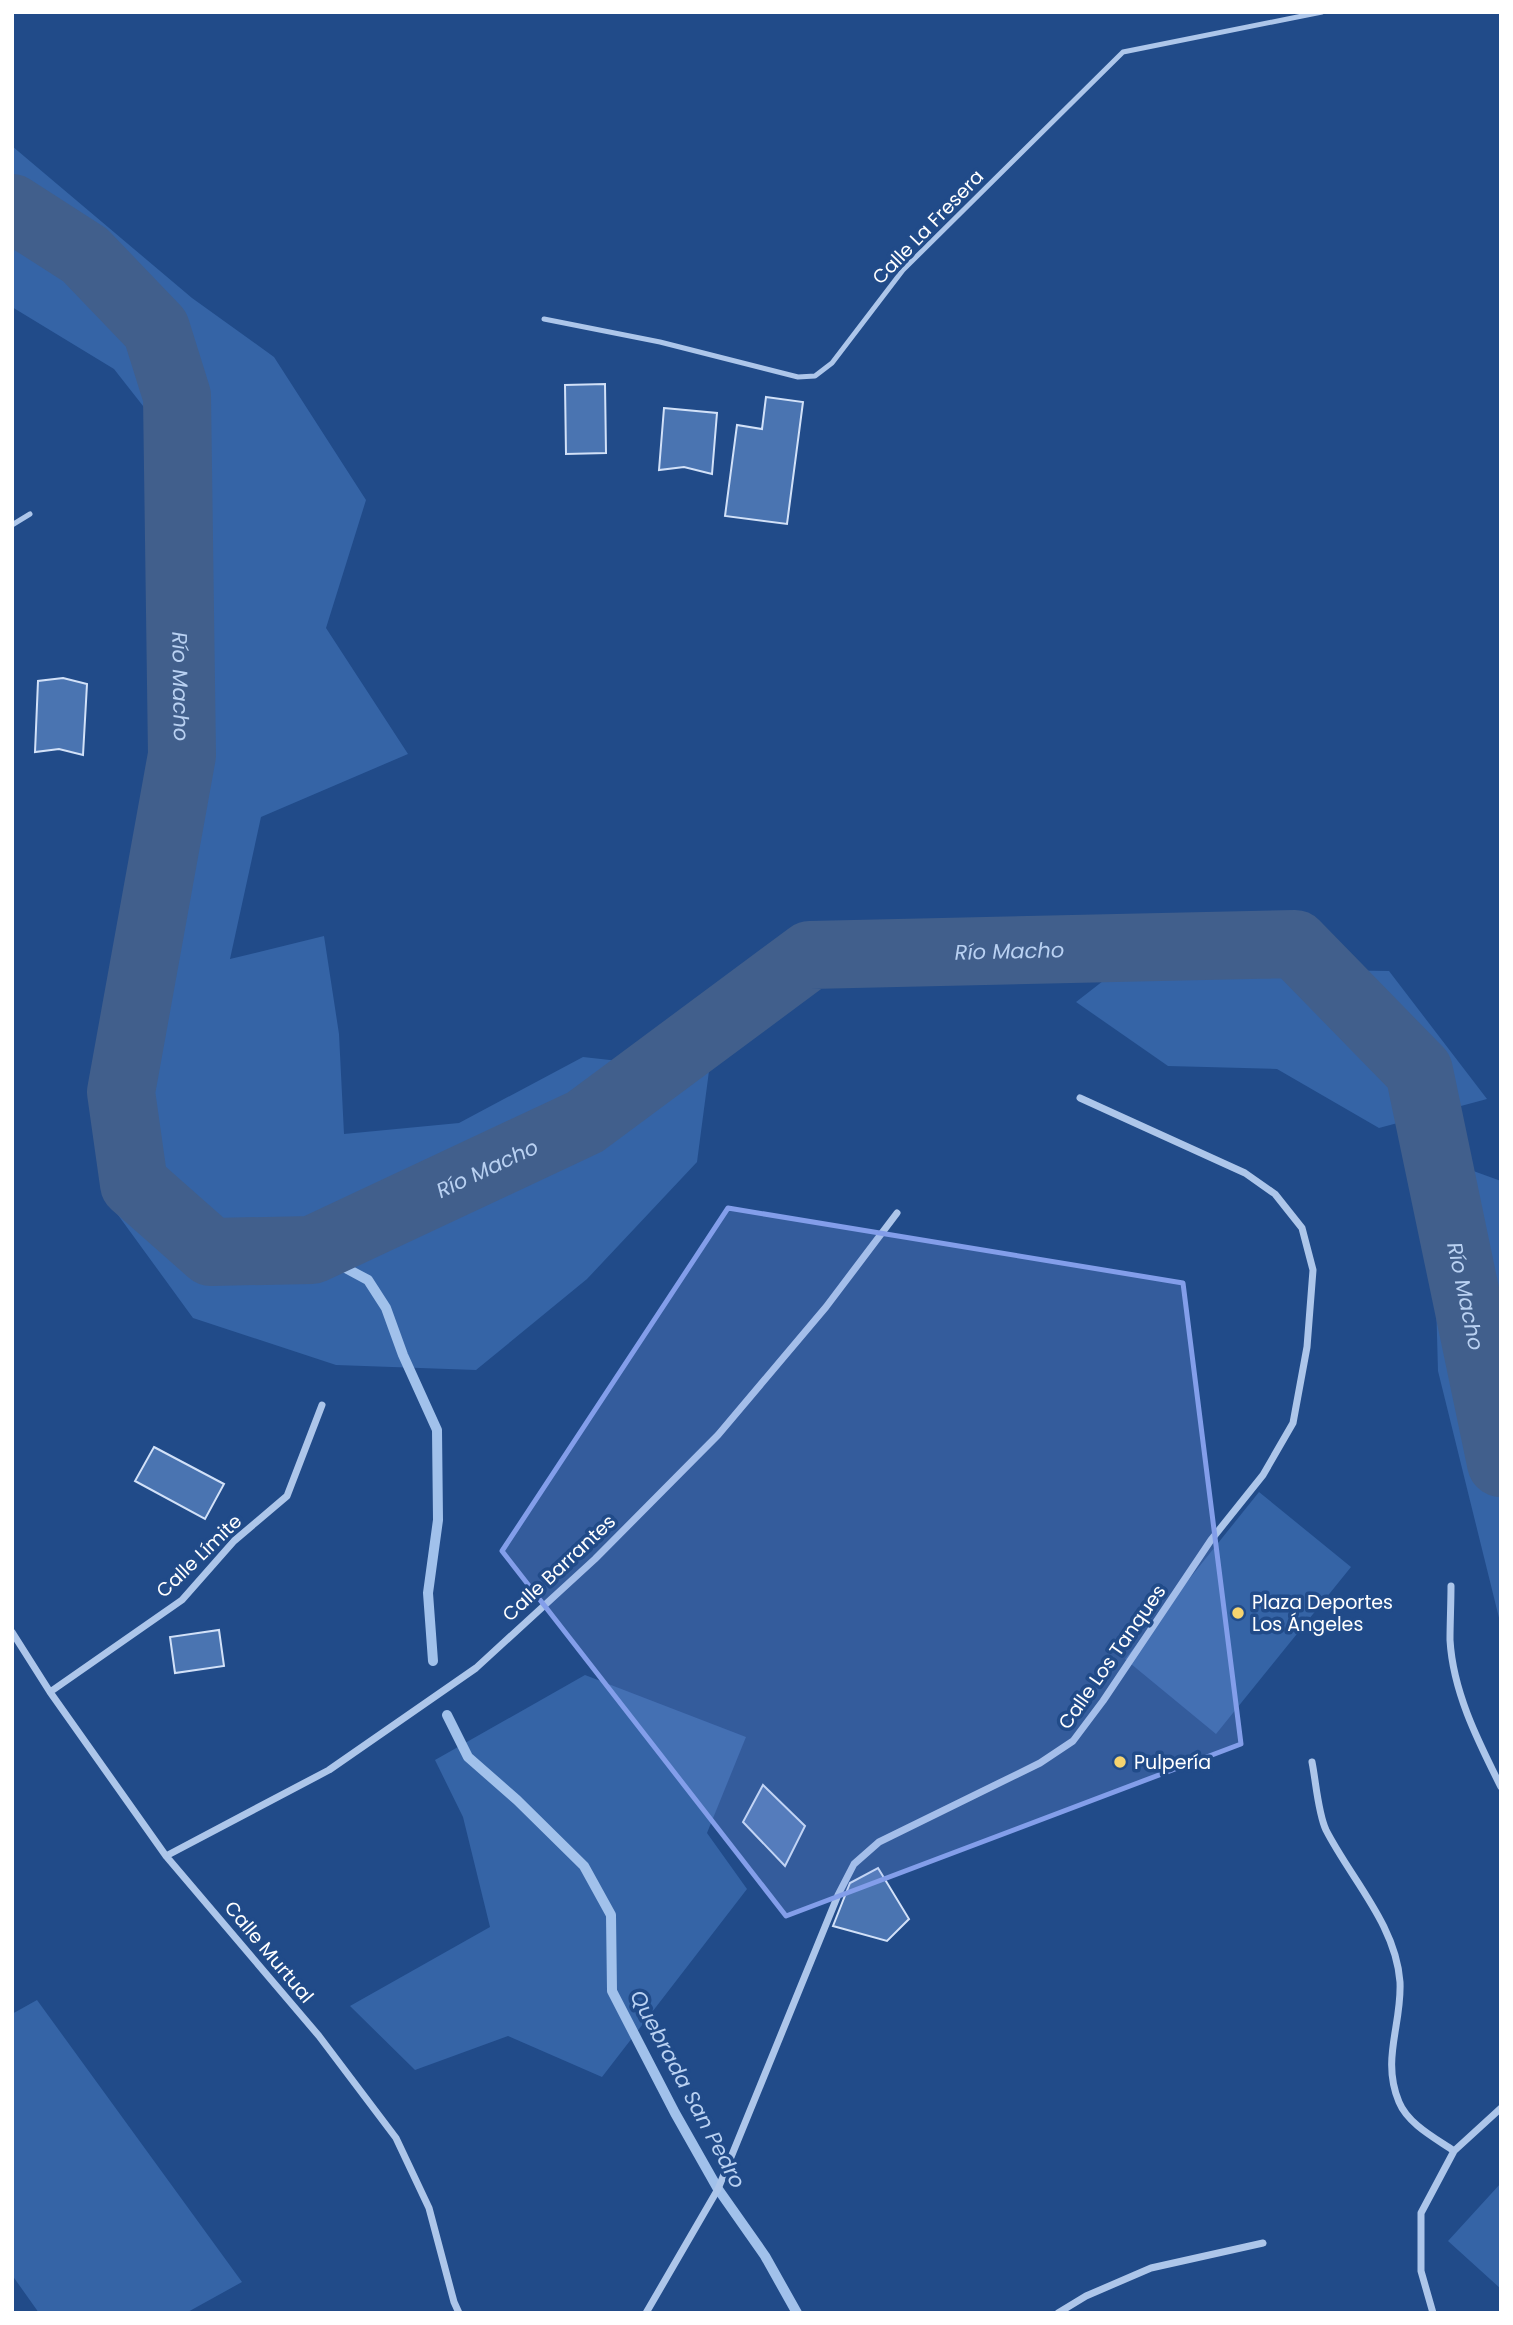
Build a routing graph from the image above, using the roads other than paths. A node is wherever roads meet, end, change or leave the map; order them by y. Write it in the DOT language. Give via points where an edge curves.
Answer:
graph roads {
  1 [pos="1322,12"];
  2 [pos="544,319"];
  3 [pos="30,513"];
  4 [pos="12,525"];
  5 [pos="1080,1098"];
  6 [pos="897,1213"];
  7 [pos="322,1405"];
  8 [pos="1451,1586"];
  9 [pos="12,1632"];
  10 [pos="50,1692"];
  11 [pos="1312,1762"];
  12 [pos="1501,1787"];
  13 [pos="166,1856"];
  14 [pos="1501,2108"];
  15 [pos="1454,2151"];
  16 [pos="1263,2243"];
  17 [pos="459,2313"];
  18 [pos="646,2313"];
  19 [pos="1058,2313"];
  20 [pos="1433,2313"];
  1 -- 2 [label="lane, Calle La Fresera" via="1123,52 903,270 832,363 816,376 798,377"];
  3 -- 4 [label="lane"];
  5 -- 18 [label="street, Calle Los Tanques" via="1245,1173 1275,1194 1302,1228 1313,1270 1307,1347 1293,1423 1263,1475 1211,1540 1073,1741 1040,1763 879,1842 854,1864 718,2189"];
  6 -- 13 [label="street, Calle Barrantes" via="718,1436 595,1559 476,1668 329,1770"];
  7 -- 10 [label="street, Calle Límite" via="287,1496 234,1541 182,1600"];
  8 -- 12 [label="street" via="1450,1642 1459,1692"];
  9 -- 10 [label="street, Calle Murtual"];
  10 -- 13 [label="street, Calle Murtual"];
  11 -- 15 [label="street" via="1324,1827 1378,1914 1392,1947 1400,1982 1390,2075 1399,2105 1418,2126"];
  13 -- 17 [label="street, Calle Murtual" via="319,2036 396,2138 429,2208"];
  14 -- 15 [label="street"];
  15 -- 20 [label="street" via="1421,2213 1421,2272"];
  16 -- 19 [label="street" via="1151,2268"];
}
